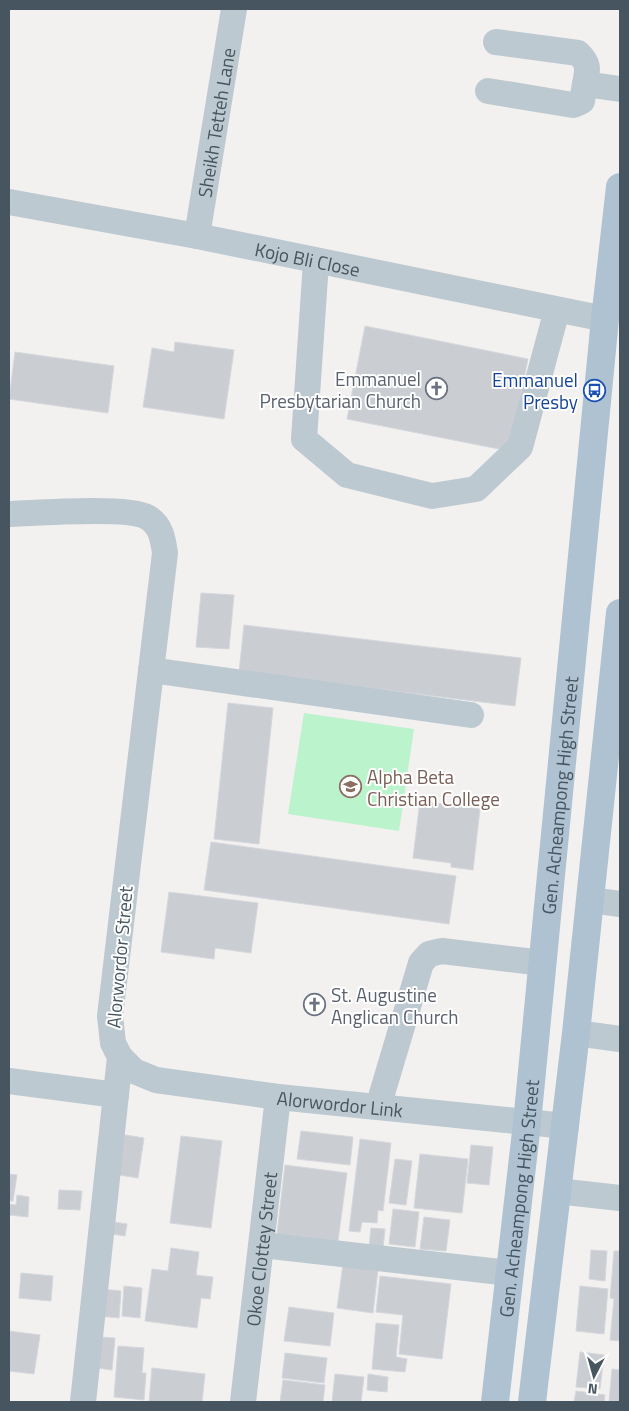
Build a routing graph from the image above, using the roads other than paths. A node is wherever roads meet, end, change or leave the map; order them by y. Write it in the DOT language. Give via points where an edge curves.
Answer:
graph roads {
  1 [pos="234,9"];
  2 [pos="496,42"];
  3 [pos="585,84"];
  4 [pos="620,89"];
  5 [pos="488,92"];
  6 [pos="620,187"];
  7 [pos="9,202"];
  8 [pos="197,236"];
  9 [pos="316,262"];
  10 [pos="557,310"];
  11 [pos="605,319"];
  12 [pos="9,514"];
  13 [pos="620,614"];
  14 [pos="151,670"];
  15 [pos="471,715"];
  16 [pos="590,900"];
  17 [pos="620,904"];
  18 [pos="543,963"];
  19 [pos="576,1033"];
  20 [pos="620,1039"];
  21 [pos="120,1057"];
  22 [pos="9,1081"];
  23 [pos="116,1095"];
  24 [pos="278,1097"];
  25 [pos="378,1107"];
  26 [pos="527,1123"];
  27 [pos="566,1126"];
  28 [pos="557,1191"];
  29 [pos="620,1198"];
  30 [pos="262,1245"];
  31 [pos="510,1273"];
  32 [pos="84,1402"];
  33 [pos="243,1402"];
  34 [pos="495,1402"];
  35 [pos="532,1402"];
  1 -- 8 [label="street, Sheikh Tetteh Lane"];
  2 -- 3 [label="street" via="578,53 588,67"];
  3 -- 4 [label="street"];
  3 -- 5 [label="street" via="582,101 573,105"];
  6 -- 11 [label="main road, Gen. Acheampong High Street"];
  7 -- 8 [label="street, Kojo Bli Close"];
  8 -- 9 [label="street, Kojo Bli Close"];
  9 -- 10 [label="street, Kojo Bli Close"];
  9 -- 10 [label="street" via="304,439 347,475 432,496 476,489 520,447"];
  10 -- 11 [label="street, Kojo Bli Close"];
  11 -- 18 [label="main road, Gen. Acheampong High Street"];
  12 -- 14 [label="street, Alorwordor Street" via="115,512 147,517 162,532 165,553"];
  13 -- 16 [label="main road, Gen. Acheampong High Street"];
  14 -- 15 [label="street"];
  14 -- 21 [label="street, Alorwordor Street" via="110,1016 112,1043"];
  16 -- 17 [label="street"];
  16 -- 19 [label="main road, Gen. Acheampong High Street"];
  18 -- 25 [label="street" via="442,952 429,954 420,963"];
  18 -- 26 [label="main road, Gen. Acheampong High Street"];
  19 -- 20 [label="street"];
  19 -- 27 [label="main road, Gen. Acheampong High Street"];
  21 -- 23 [label="street, Alorwordor Street"];
  21 -- 24 [label="street, Alorwordor Link" via="134,1071 156,1080"];
  22 -- 23 [label="street"];
  23 -- 32 [label="street, Alorwordor Street"];
  24 -- 25 [label="street, Alorwordor Link"];
  24 -- 30 [label="street, Okoe Clottey Street"];
  25 -- 26 [label="street, Alorwordor Link"];
  26 -- 27 [label="street, Alorwordor Link"];
  26 -- 31 [label="main road, Gen. Acheampong High Street"];
  27 -- 28 [label="main road, Gen. Acheampong High Street"];
  28 -- 29 [label="street"];
  28 -- 35 [label="main road, Gen. Acheampong High Street"];
  30 -- 31 [label="street"];
  30 -- 33 [label="street, Okoe Clottey Street"];
  31 -- 34 [label="main road, Gen. Acheampong High Street"];
}
